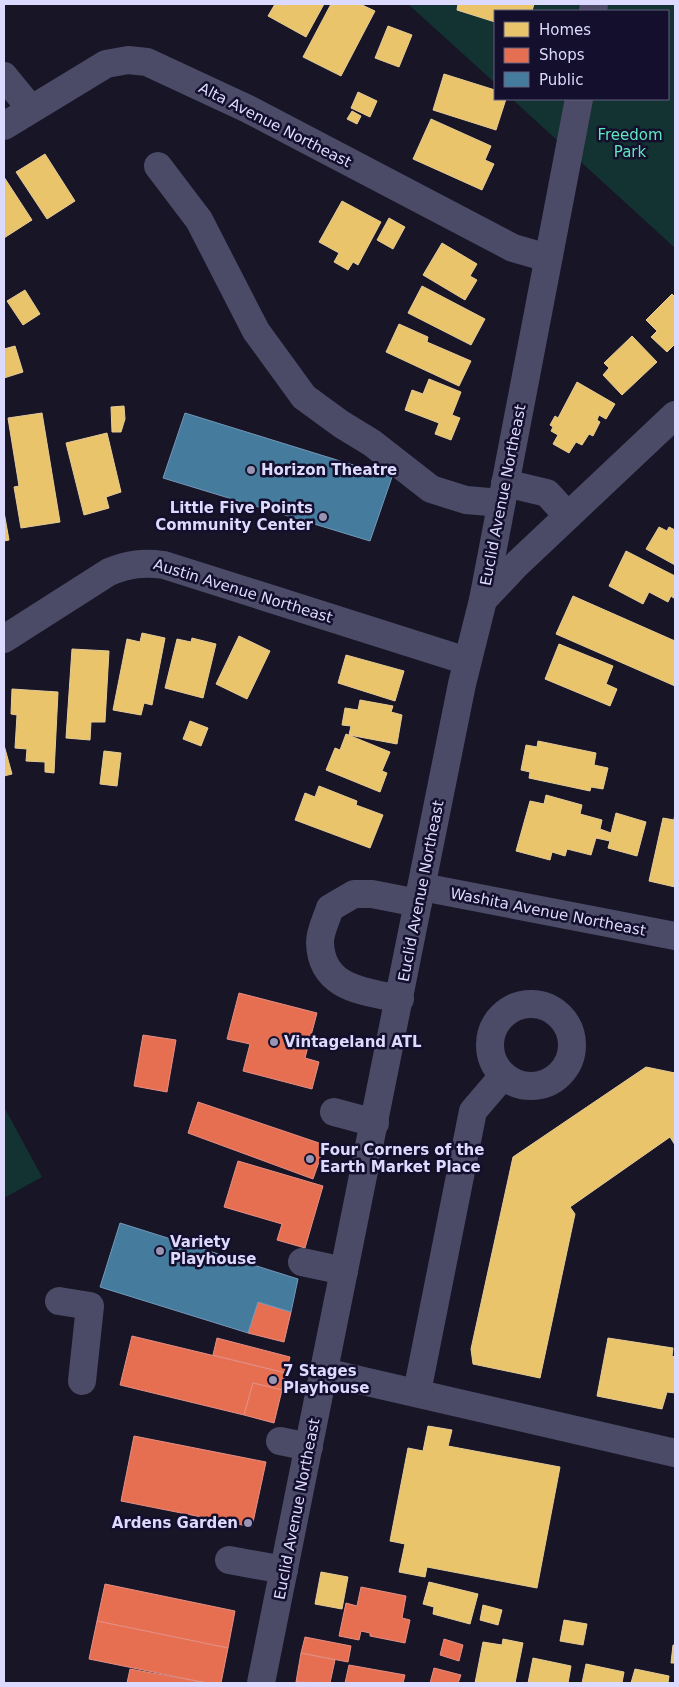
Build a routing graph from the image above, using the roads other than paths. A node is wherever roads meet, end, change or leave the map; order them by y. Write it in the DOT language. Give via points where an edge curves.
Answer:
graph roads {
  1 [pos="4,76"];
  2 [pos="579,100"];
  3 [pos="31,109"];
  4 [pos="4,126"];
  5 [pos="158,166"];
  6 [pos="548,258"];
  7 [pos="675,415"];
  8 [pos="503,493"];
  9 [pos="568,516"];
  10 [pos="483,600"];
  11 [pos="4,639"];
  12 [pos="467,661"];
  13 [pos="420,895"];
  14 [pos="675,936"];
  15 [pos="400,999"];
  16 [pos="503,1076"];
  17 [pos="334,1112"];
  18 [pos="375,1123"];
  19 [pos="302,1262"];
  20 [pos="344,1271"];
  21 [pos="59,1301"];
  22 [pos="324,1372"];
  23 [pos="82,1381"];
  24 [pos="417,1392"];
  25 [pos="280,1441"];
  26 [pos="309,1447"];
  27 [pos="675,1454"];
  28 [pos="229,1560"];
  29 [pos="284,1570"];
  30 [pos="261,1683"];
  1 -- 3 [label="street"];
  2 -- 6 [label="street, Euclid Avenue Northeast"];
  3 -- 4 [label="street, Alta Avenue Northeast"];
  3 -- 6 [label="street, Alta Avenue Northeast" via="106,64 128,60 147,62 248,109 513,248"];
  5 -- 8 [label="street" via="199,220 256,331 304,397 432,489 466,500"];
  6 -- 8 [label="street, Euclid Avenue Northeast"];
  7 -- 9 [label="street"];
  8 -- 9 [label="street" via="547,493"];
  8 -- 10 [label="street, Euclid Avenue Northeast"];
  9 -- 10 [label="street"];
  10 -- 12 [label="street, Euclid Avenue Northeast"];
  11 -- 12 [label="street, Austin Avenue Northeast" via="109,572 146,562"];
  12 -- 13 [label="street, Euclid Avenue Northeast"];
  13 -- 14 [label="street, Washita Avenue Northeast"];
  13 -- 15 [label="street, Euclid Avenue Northeast"];
  13 -- 15 [label="street, Washita Avenue Northeast" via="354,894 330,908 320,940 324,962 336,979 352,989"];
  15 -- 18 [label="street, Euclid Avenue Northeast"];
  16 -- 24 [label="street" via="473,1111"];
  17 -- 18 [label="street"];
  18 -- 20 [label="street, Euclid Avenue Northeast"];
  19 -- 20 [label="street"];
  20 -- 22 [label="street, Euclid Avenue Northeast"];
  21 -- 23 [label="street" via="90,1306"];
  22 -- 24 [label="street"];
  22 -- 26 [label="street, Euclid Avenue Northeast"];
  24 -- 27 [label="street"];
  25 -- 26 [label="street"];
  26 -- 29 [label="street, Euclid Avenue Northeast"];
  28 -- 29 [label="street"];
  29 -- 30 [label="street, Euclid Avenue Northeast"];
}
